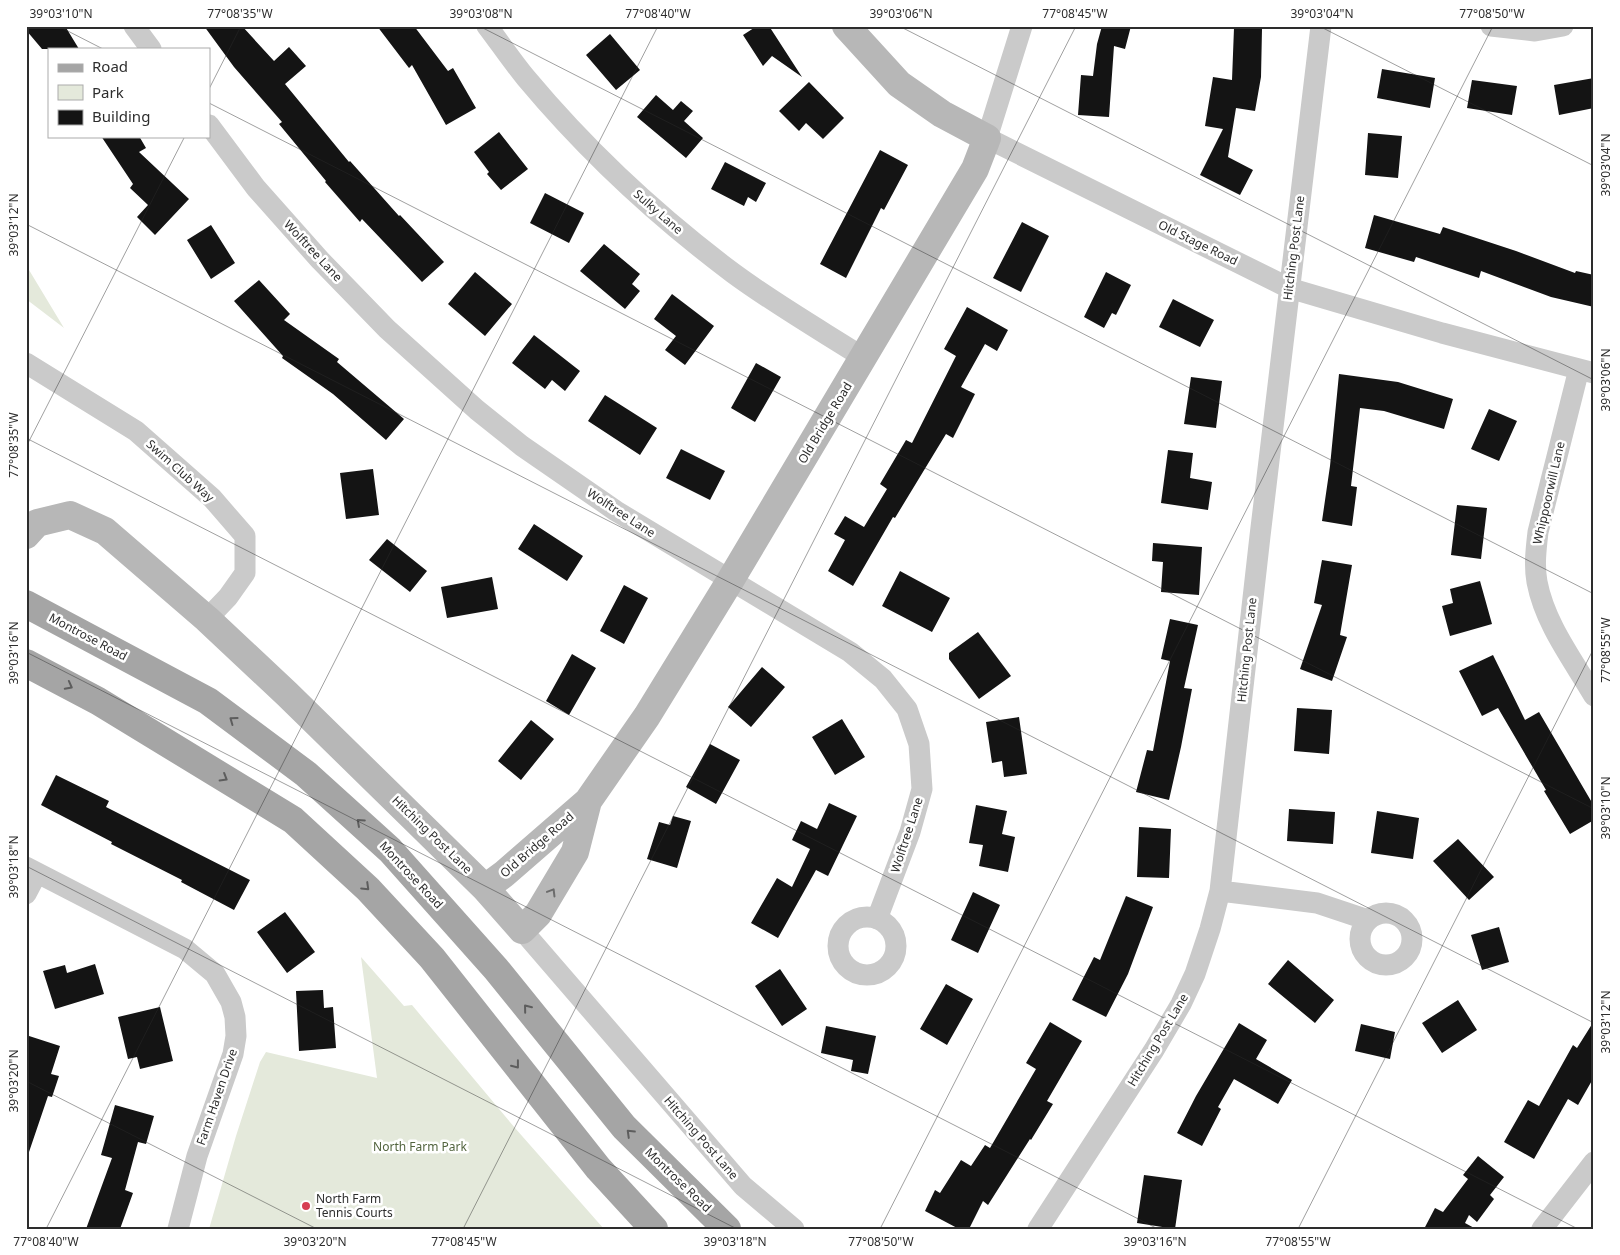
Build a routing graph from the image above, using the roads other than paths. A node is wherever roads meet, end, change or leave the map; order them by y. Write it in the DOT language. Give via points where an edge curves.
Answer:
graph roads {
  1 [pos="134,26"];
  2 [pos="487,26"];
  3 [pos="846,26"];
  4 [pos="1022,26"];
  5 [pos="1321,26"];
  6 [pos="1490,26"];
  7 [pos="1563,26"];
  8 [pos="150,48"];
  9 [pos="210,126"];
  10 [pos="987,138"];
  11 [pos="1289,288"];
  12 [pos="864,358"];
  13 [pos="26,363"];
  14 [pos="1586,371"];
  15 [pos="26,535"];
  16 [pos="730,581"];
  17 [pos="26,604"];
  18 [pos="207,619"];
  19 [pos="26,663"];
  20 [pos="1594,696"];
  21 [pos="588,801"];
  22 [pos="32,870"];
  23 [pos="486,888"];
  24 [pos="1220,891"];
  25 [pos="26,894"];
  26 [pos="877,919"];
  27 [pos="1368,920"];
  28 [pos="522,930"];
  29 [pos="1594,1162"];
  30 [pos="1041,1227"];
  31 [pos="178,1229"];
  32 [pos="654,1229"];
  33 [pos="727,1229"];
  34 [pos="794,1229"];
  35 [pos="1542,1229"];
  1 -- 8 [label="street"];
  2 -- 12 [label="street, Sulky Lane" via="572,129 659,213 734,274"];
  3 -- 10 [label="street, Old Stage Road" via="899,84 942,114"];
  4 -- 10 [label="street, Old Bridge Road"];
  5 -- 11 [label="street, Hitching Post Lane"];
  6 -- 7 [label="street" via="1535,31"];
  9 -- 16 [label="street, Wolftree Lane" via="256,188 320,260 387,329 477,410 522,446 616,511"];
  10 -- 11 [label="street, Old Stage Road"];
  10 -- 12 [label="street, Old Bridge Road" via="975,169"];
  11 -- 14 [label="street, Old Stage Road"];
  11 -- 24 [label="street, Hitching Post Lane"];
  12 -- 16 [label="street, Old Bridge Road"];
  13 -- 18 [label="street, Swim Club Way" via="136,431 212,498 245,536 245,573 228,598"];
  14 -- 20 [label="street, Whippoorwill Lane" via="1538,532 1536,564 1538,587 1548,618"];
  15 -- 18 [label="street, Hitching Post Lane" via="37,523 70,515 105,531"];
  16 -- 21 [label="street, Old Bridge Road" via="647,716"];
  16 -- 26 [label="street, Wolftree Lane" via="850,652 883,679 907,709 919,744 922,789 910,832"];
  33 -- 17 [label="main road, Montrose Road, one-way" via="624,1127 496,969 390,850 306,774 208,701"];
  18 -- 23 [label="street, Hitching Post Lane"];
  19 -- 32 [label="main road, one-way" via="98,701 294,820 368,889 432,958 598,1168"];
  21 -- 23 [label="street, Old Bridge Road"];
  28 -- 21 [label="street, Old Bridge Road, one-way" via="538,914 575,852"];
  22 -- 25 [label="street"];
  22 -- 31 [label="street, Farm Haven Drive" via="185,950 215,974 231,1002 236,1017 234,1054 197,1156"];
  23 -- 28 [label="street, Hitching Post Lane"];
  24 -- 27 [label="street" via="1317,902"];
  24 -- 30 [label="street, Hitching Post Lane" via="1207,938 1181,1004"];
  28 -- 34 [label="street, Hitching Post Lane" via="743,1186"];
  29 -- 35 [label="street"];
}
